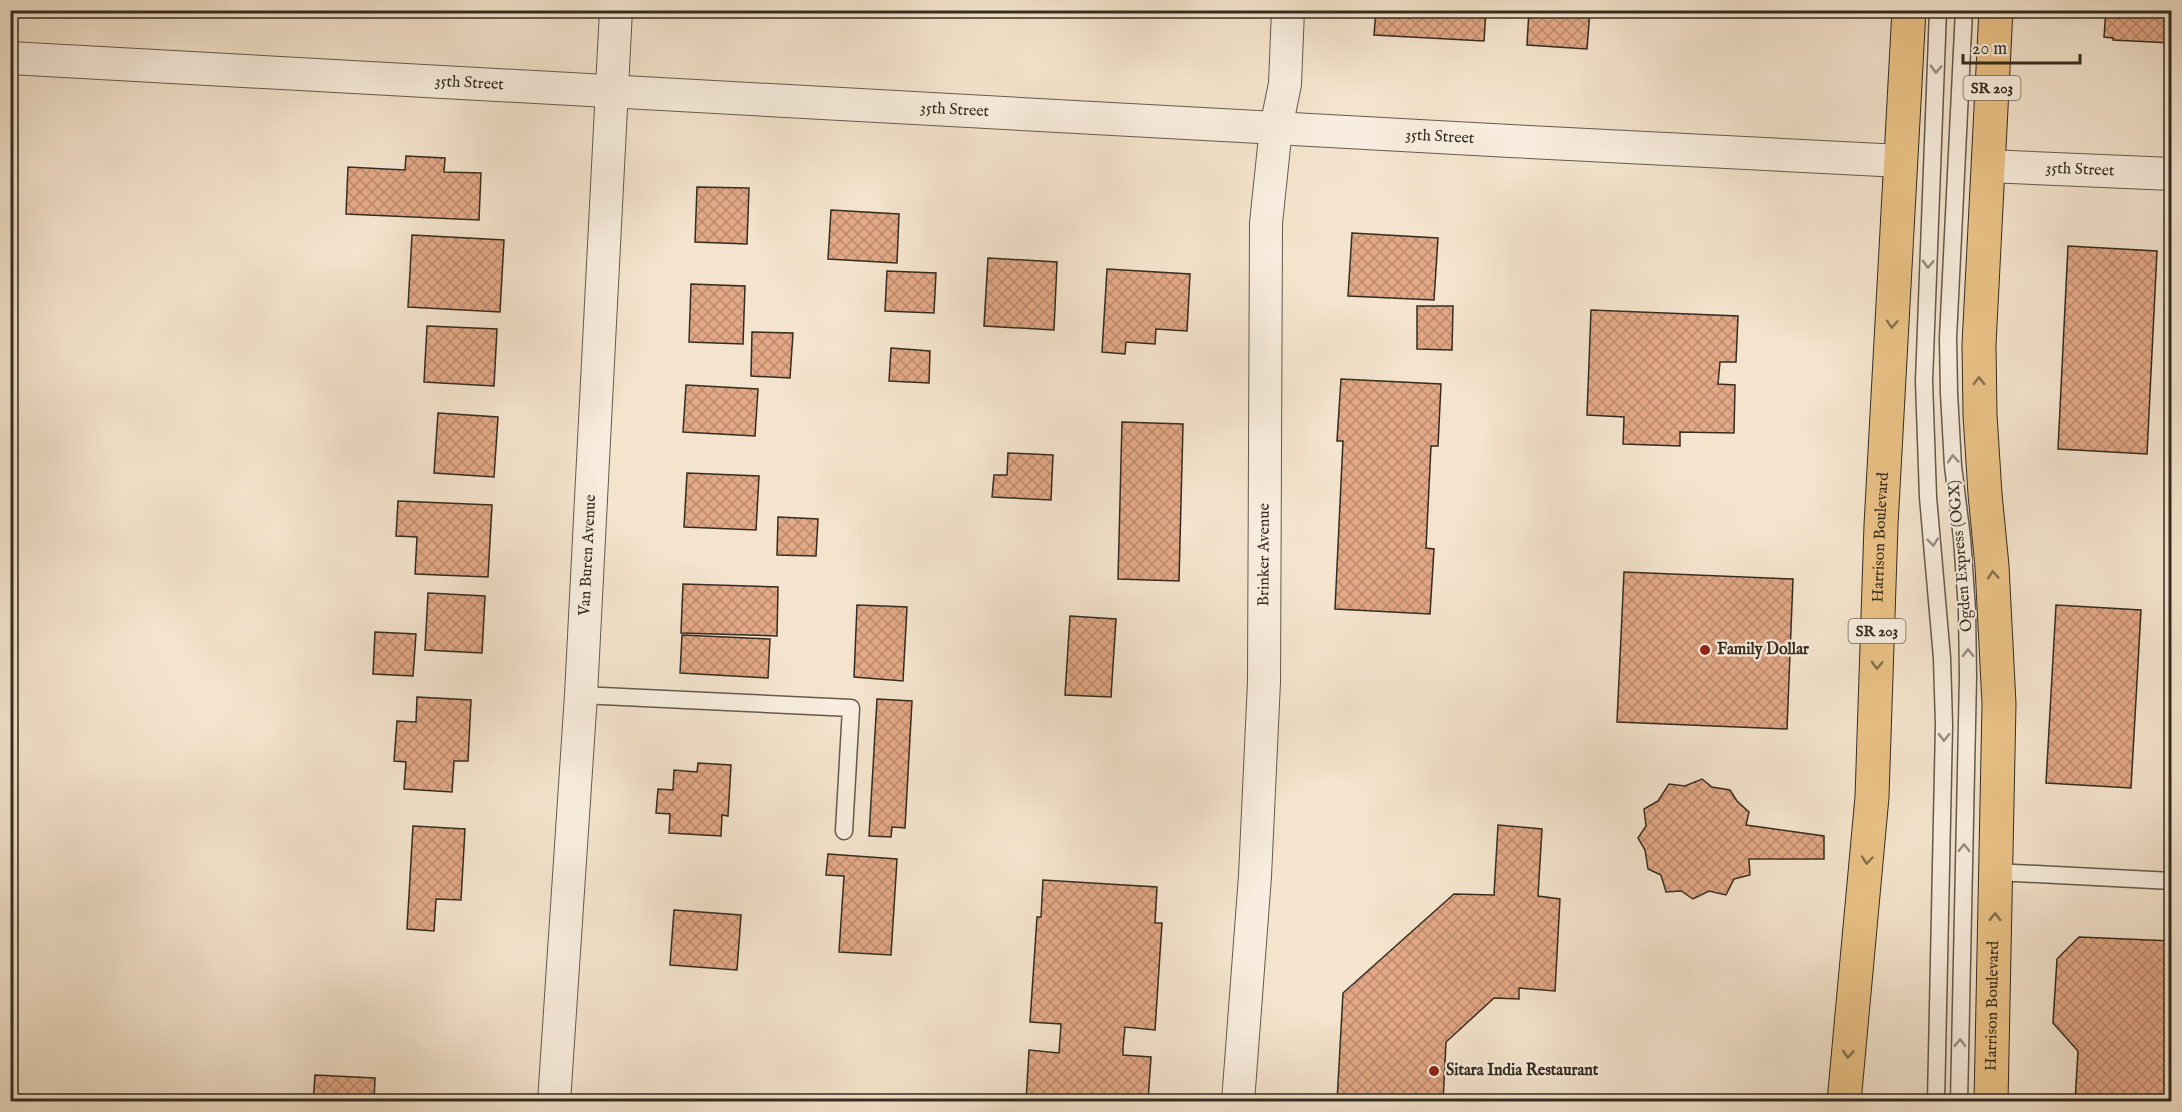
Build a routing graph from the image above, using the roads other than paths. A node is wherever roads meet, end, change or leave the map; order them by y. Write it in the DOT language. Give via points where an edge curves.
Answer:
graph roads {
  1 [pos="616,10"];
  2 [pos="1288,10"];
  3 [pos="1909,10"];
  4 [pos="1938,10"];
  5 [pos="1964,10"];
  6 [pos="1996,10"];
  7 [pos="10,58"];
  8 [pos="612,91"];
  9 [pos="1276,128"];
  10 [pos="1901,160"];
  11 [pos="1988,166"];
  12 [pos="2172,174"];
  13 [pos="581,695"];
  14 [pos="844,831"];
  15 [pos="1996,872"];
  16 [pos="2172,881"];
  17 [pos="554,1101"];
  18 [pos="1238,1101"];
  19 [pos="1845,1101"];
  20 [pos="1936,1101"];
  21 [pos="1959,1101"];
  22 [pos="1991,1101"];
  1 -- 8 [label="street, Van Buren Avenue"];
  2 -- 9 [label="street, Brinker Avenue" via="1285,84"];
  3 -- 10 [label="main road, Harrison Boulevard / SR 203"];
  4 -- 20 [label="lane, Ogden Express (OGX), one-way" via="1924,381 1944,714"];
  21 -- 5 [label="lane, Ogden Express (OGX), one-way" via="1968,676 1948,338"];
  6 -- 11 [label="main road, Harrison Boulevard / SR 203"];
  7 -- 8 [label="street, 35th Street"];
  8 -- 9 [label="street, 35th Street"];
  8 -- 13 [label="street, Van Buren Avenue"];
  9 -- 10 [label="street, 35th Street"];
  9 -- 18 [label="street, Brinker Avenue" via="1266,223 1264,682 1255,876"];
  10 -- 19 [label="main road, Harrison Boulevard / SR 203, one-way" via="1881,525 1872,797"];
  11 -- 12 [label="street, 35th Street"];
  15 -- 11 [label="main road, Harrison Boulevard / SR 203, one-way" via="1997,639 1985,494 1979,345"];
  13 -- 14 [label="lane" via="851,708"];
  13 -- 17 [label="street, Van Buren Avenue"];
  15 -- 16 [label="lane"];
  22 -- 15 [label="main road, Harrison Boulevard / SR 203, one-way"];
}
